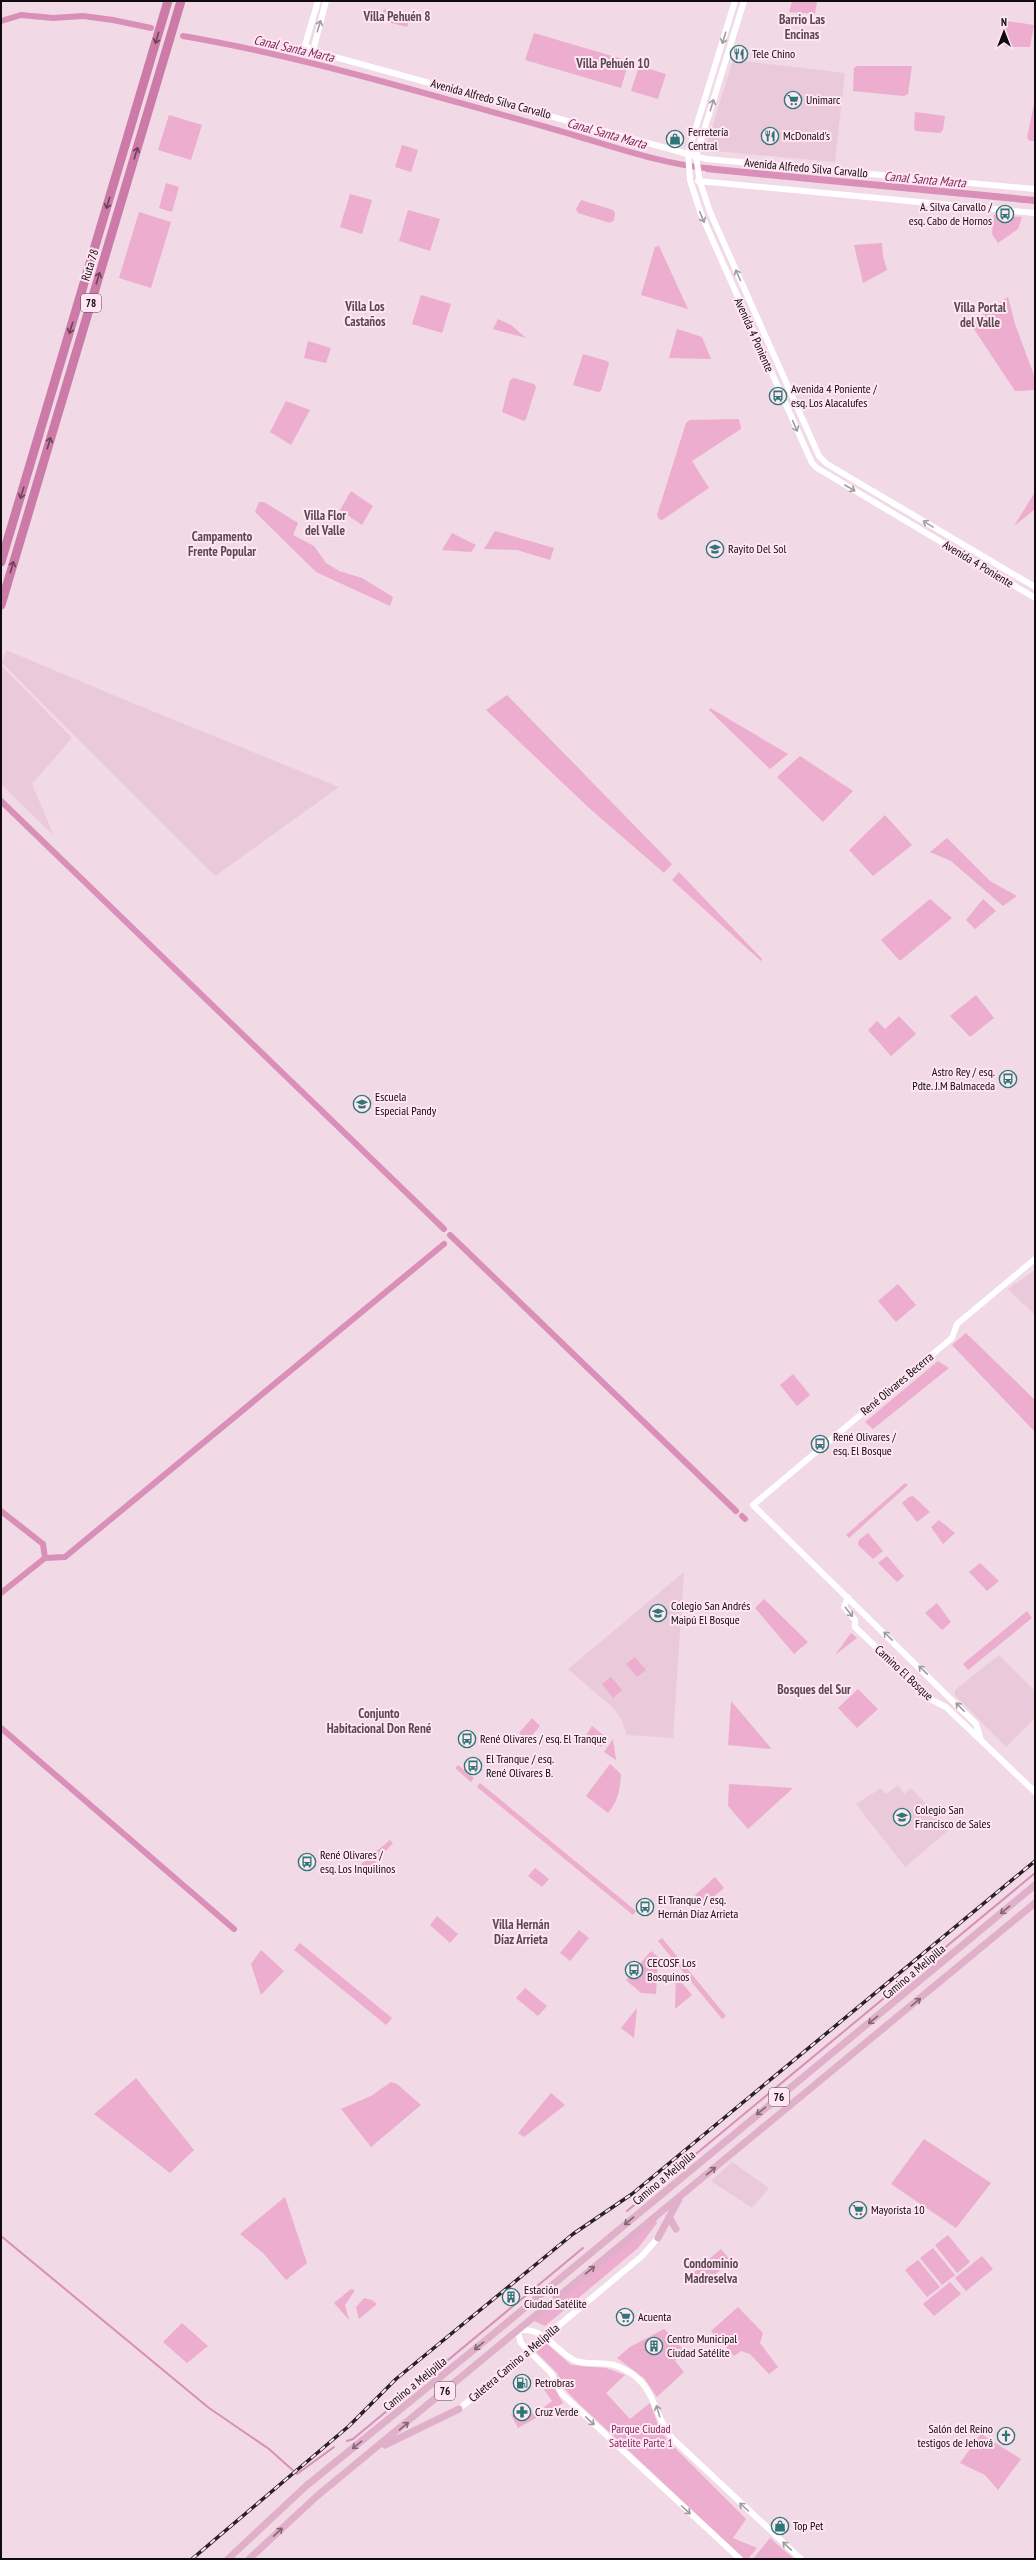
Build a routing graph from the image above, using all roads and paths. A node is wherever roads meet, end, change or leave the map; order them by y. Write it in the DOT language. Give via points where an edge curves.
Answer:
graph roads {
  1 [pos="168,1"];
  2 [pos="181,1"];
  3 [pos="318,1"];
  4 [pos="326,1"];
  5 [pos="735,1"];
  6 [pos="744,1"];
  7 [pos="313,51"];
  8 [pos="688,153"];
  9 [pos="697,158"];
  10 [pos="690,177"];
  11 [pos="700,178"];
  12 [pos="1035,189"];
  13 [pos="1035,213"];
  14 [pos="1,562"];
  15 [pos="1035,587"];
  16 [pos="1035,598"];
  17 [pos="1,605"];
  18 [pos="1035,1259"];
  19 [pos="753,1505"];
  20 [pos="848,1597"];
  21 [pos="980,1740"];
  22 [pos="1035,1792"];
  23 [pos="1035,1885"];
  24 [pos="1034,1904"];
  25 [pos="826,2059"];
  26 [pos="812,2070"];
  27 [pos="834,2070"];
  28 [pos="821,2080"];
  29 [pos="681,2195"];
  30 [pos="669,2217"];
  31 [pos="676,2229"];
  32 [pos="658,2238"];
  33 [pos="522,2309"];
  34 [pos="517,2330"];
  35 [pos="492,2335"];
  36 [pos="546,2337"];
  37 [pos="528,2352"];
  38 [pos="459,2409"];
  39 [pos="374,2451"];
  40 [pos="228,2559"];
  41 [pos="250,2559"];
  42 [pos="740,2559"];
  43 [pos="801,2559"];
  1 -- 14 [label="highway, Ruta 78 / 78, one-way"];
  17 -- 2 [label="highway, Ruta 78 / 78, one-way"];
  3 -- 7 [label="street, Avenida Alfredo Silva Carvallo" via="305,45"];
  7 -- 4 [label="street, one-way"];
  5 -- 8 [label="street, Avenida 4 Poniente, one-way"];
  9 -- 6 [label="street, Avenida 4 Poniente, one-way"];
  7 -- 8 [label="street, Avenida Alfredo Silva Carvallo"];
  8 -- 9 [label="street, Avenida Alfredo Silva Carvallo"];
  8 -- 10 [label="street, Avenida 4 Poniente"];
  9 -- 11 [label="street, Avenida 4 Poniente"];
  9 -- 12 [label="street, Avenida Alfredo Silva Carvallo"];
  10 -- 11 [label="street, Avenida Alfredo Silva Carvallo"];
  10 -- 16 [label="street, Avenida 4 Poniente, one-way" via="701,214 814,466"];
  11 -- 13 [label="street, Avenida Alfredo Silva Carvallo"];
  15 -- 11 [label="street, Avenida 4 Poniente, one-way" via="822,460 716,226"];
  18 -- 19 [label="street, René Olivares Becerra" via="957,1324 952,1338"];
  19 -- 20 [label="street, Camino El Bosque"];
  21 -- 20 [label="street, Camino El Bosque, one-way" via="976,1724"];
  20 -- 21 [label="street, Camino El Bosque, one-way" via="844,1607 855,1620 855,1627 930,1699 946,1707"];
  21 -- 22 [label="street, Camino El Bosque"];
  23 -- 25 [label="main road, Camino a Melipilla / 76, one-way"];
  27 -- 24 [label="main road, Camino a Melipilla / 76, one-way"];
  25 -- 26 [label="main road, Camino a Melipilla / 76"];
  25 -- 27 [label="main road"];
  26 -- 28 [label="main road"];
  26 -- 33 [label="main road, Camino a Melipilla / 76, one-way"];
  27 -- 28 [label="main road, Camino a Melipilla / 76"];
  29 -- 28 [label="main road, Camino a Melipilla / 76, one-way"];
  29 -- 30 [label="main road"];
  34 -- 29 [label="main road, Camino a Melipilla / 76, one-way"];
  30 -- 31 [label="main road"];
  30 -- 32 [label="main road"];
  32 -- 36 [label="street, Caletera Camino a Melipilla" via="642,2256"];
  33 -- 34 [label="main road" via="517,2321"];
  33 -- 35 [label="main road, Camino a Melipilla / 76"];
  34 -- 35 [label="main road"];
  34 -- 36 [label="street"];
  34 -- 37 [label="street" via="521,2343"];
  39 -- 34 [label="main road, Camino a Melipilla / 76, one-way"];
  35 -- 40 [label="main road, Camino a Melipilla / 76, one-way" via="306,2486"];
  36 -- 37 [label="street, Caletera Camino a Melipilla"];
  43 -- 36 [label="street, one-way" via="673,2439 662,2423 652,2396 640,2381 615,2365 573,2360"];
  37 -- 38 [label="street, Caletera Camino a Melipilla"];
  37 -- 42 [label="street, one-way" via="551,2373 561,2392 571,2403"];
  38 -- 39 [label="main road"];
  41 -- 39 [label="main road, Camino a Melipilla / 76, one-way" via="317,2496"];
}
